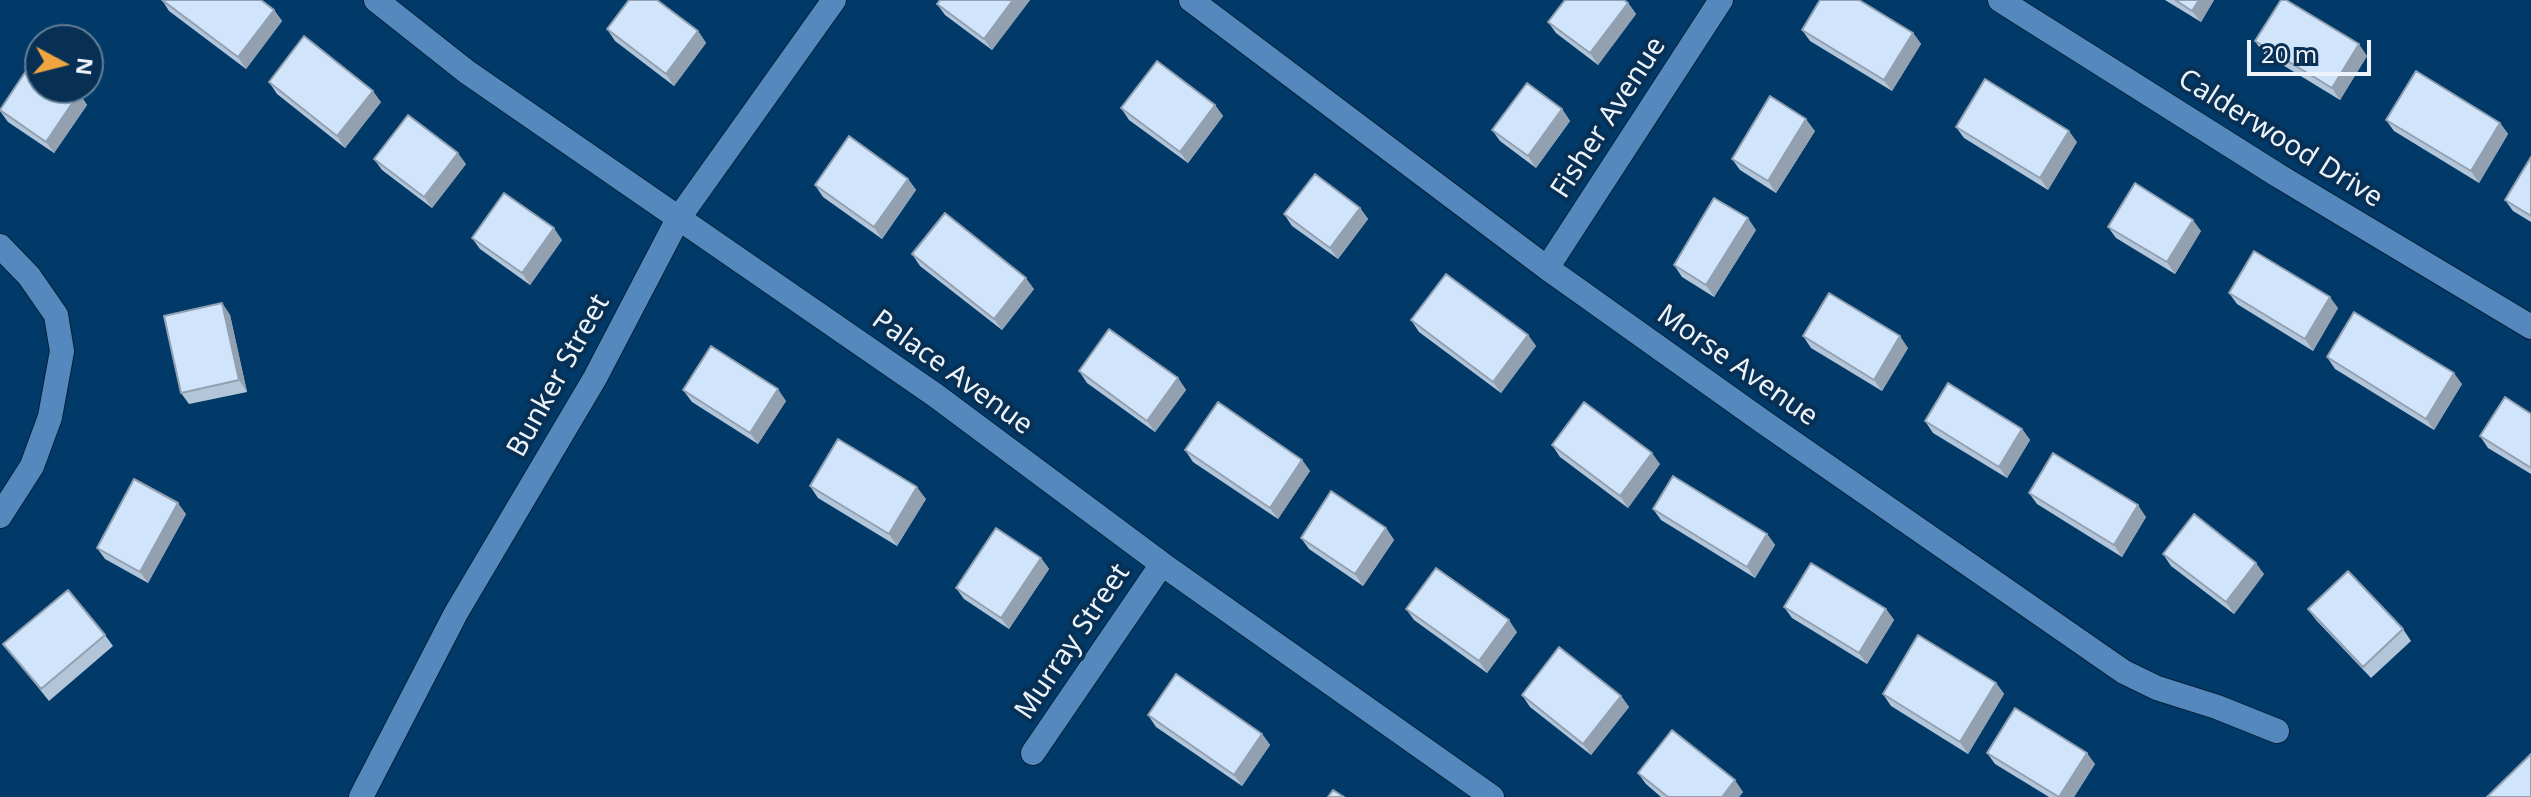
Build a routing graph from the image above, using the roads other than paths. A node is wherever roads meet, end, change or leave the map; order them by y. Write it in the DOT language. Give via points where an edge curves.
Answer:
graph roads {
  1 [pos="376,0"];
  2 [pos="834,0"];
  3 [pos="1191,0"];
  4 [pos="1721,0"];
  5 [pos="2000,0"];
  6 [pos="678,219"];
  7 [pos="0,246"];
  8 [pos="1547,268"];
  9 [pos="2531,327"];
  10 [pos="0,516"];
  11 [pos="1162,564"];
  12 [pos="2277,731"];
  13 [pos="1033,753"];
  14 [pos="361,797"];
  15 [pos="1492,797"];
  1 -- 6 [label="street, Palace Avenue" via="467,72"];
  2 -- 6 [label="street, Bunker Street"];
  3 -- 8 [label="street, Morse Avenue"];
  4 -- 8 [label="street, Fisher Avenue"];
  5 -- 9 [label="street, Calderwood Drive"];
  6 -- 11 [label="street, Palace Avenue" via="935,395"];
  6 -- 14 [label="street, Bunker Street" via="595,378 456,613"];
  7 -- 10 [label="street" via="56,315 62,351 50,417 32,466"];
  8 -- 12 [label="street, Morse Avenue" via="2124,672"];
  11 -- 13 [label="street, Murray Street"];
  11 -- 15 [label="street, Palace Avenue"];
}
